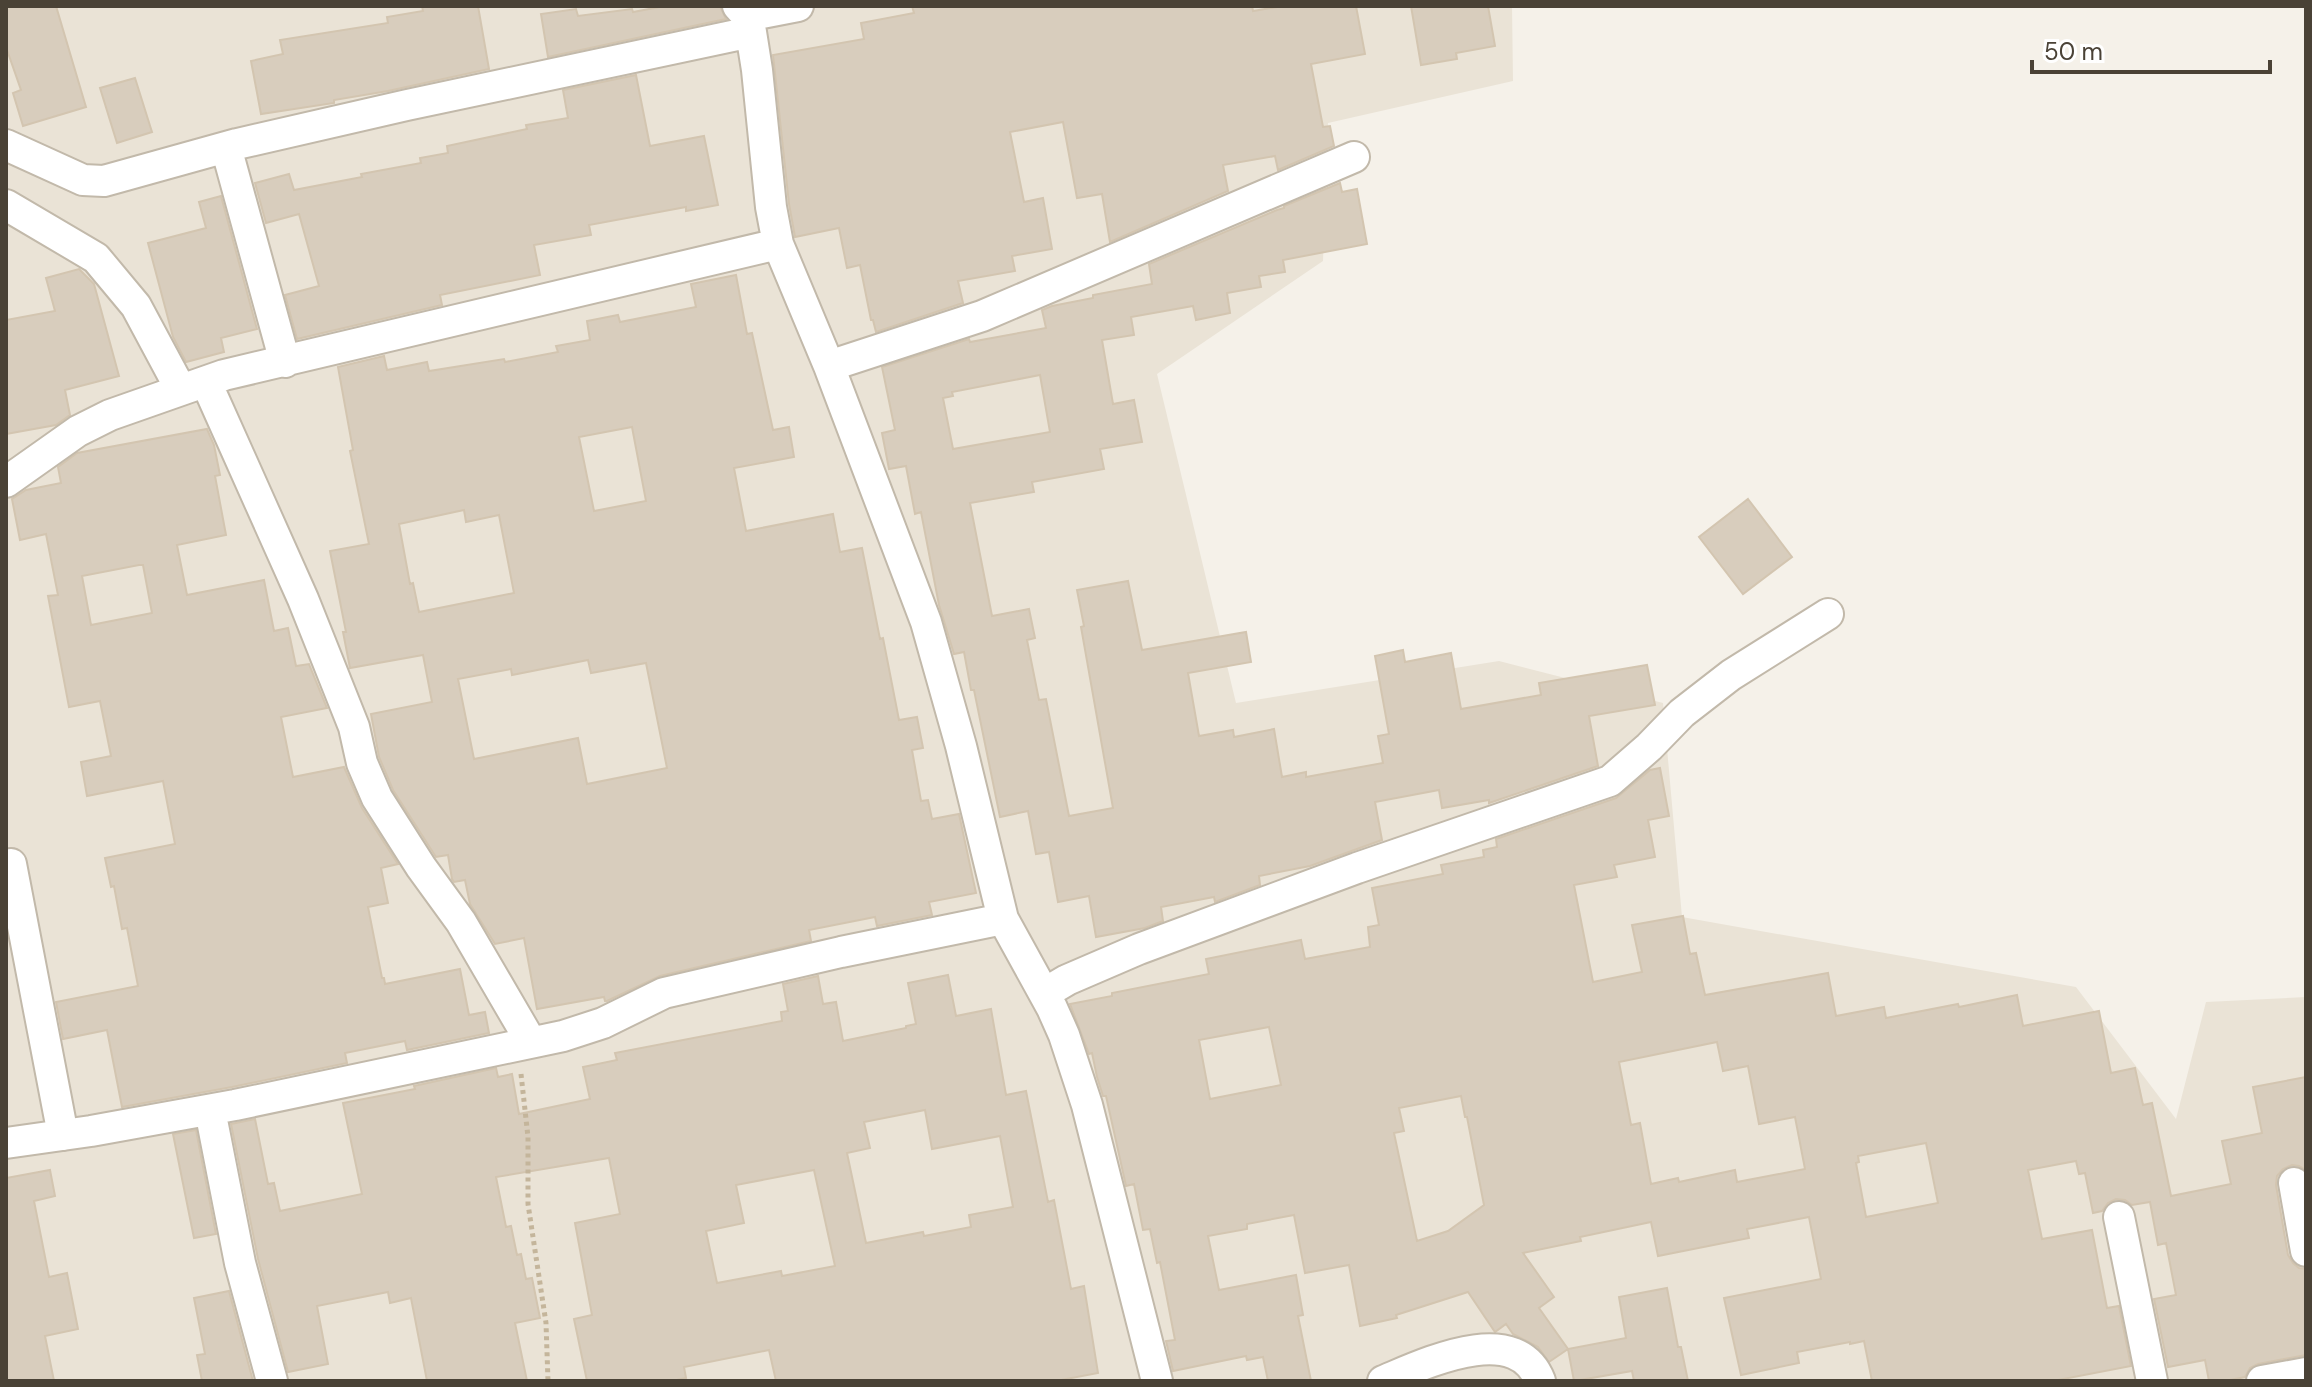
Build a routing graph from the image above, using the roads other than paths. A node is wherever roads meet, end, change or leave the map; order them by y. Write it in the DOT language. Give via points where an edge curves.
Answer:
graph roads {
  1 [pos="798,6"];
  2 [pos="750,35"];
  3 [pos="6,145"];
  4 [pos="226,147"];
  5 [pos="1354,157"];
  6 [pos="6,205"];
  7 [pos="778,244"];
  8 [pos="285,362"];
  9 [pos="829,366"];
  10 [pos="214,380"];
  11 [pos="6,482"];
  12 [pos="1828,614"];
  13 [pos="11,864"];
  14 [pos="1003,919"];
  15 [pos="1054,988"];
  16 [pos="524,1043"];
  17 [pos="210,1110"];
  18 [pos="63,1135"];
  19 [pos="6,1143"];
  20 [pos="2294,1183"];
  21 [pos="2119,1217"];
  22 [pos="2306,1251"];
  23 [pos="2306,1373"];
  24 [pos="272,1381"];
  25 [pos="1157,1381"];
  26 [pos="1383,1381"];
  27 [pos="1540,1381"];
  28 [pos="2152,1381"];
  29 [pos="2262,1381"];
  1 -- 2 [label="street"];
  2 -- 4 [label="street"];
  2 -- 7 [label="street"];
  3 -- 4 [label="street" via="83,180 104,181"];
  4 -- 8 [label="street"];
  5 -- 9 [label="street" via="982,316"];
  6 -- 10 [label="street" via="96,258 136,306"];
  7 -- 8 [label="street"];
  7 -- 9 [label="street"];
  8 -- 10 [label="street"];
  9 -- 14 [label="street" via="926,622"];
  10 -- 11 [label="street" via="110,415"];
  10 -- 16 [label="street" via="354,727 377,798 461,922"];
  12 -- 15 [label="street" via="1731,675 1610,781 1139,949"];
  13 -- 18 [label="street"];
  14 -- 15 [label="street"];
  14 -- 16 [label="street" via="664,993 603,1023"];
  15 -- 25 [label="street"];
  16 -- 17 [label="street"];
  17 -- 18 [label="street"];
  17 -- 24 [label="street" via="240,1263"];
  18 -- 19 [label="street"];
  20 -- 22 [label="street"];
  21 -- 28 [label="street"];
  23 -- 29 [label="street"];
  26 -- 27 [label="street" via="1439,1358 1491,1348 1520,1355"];
}
